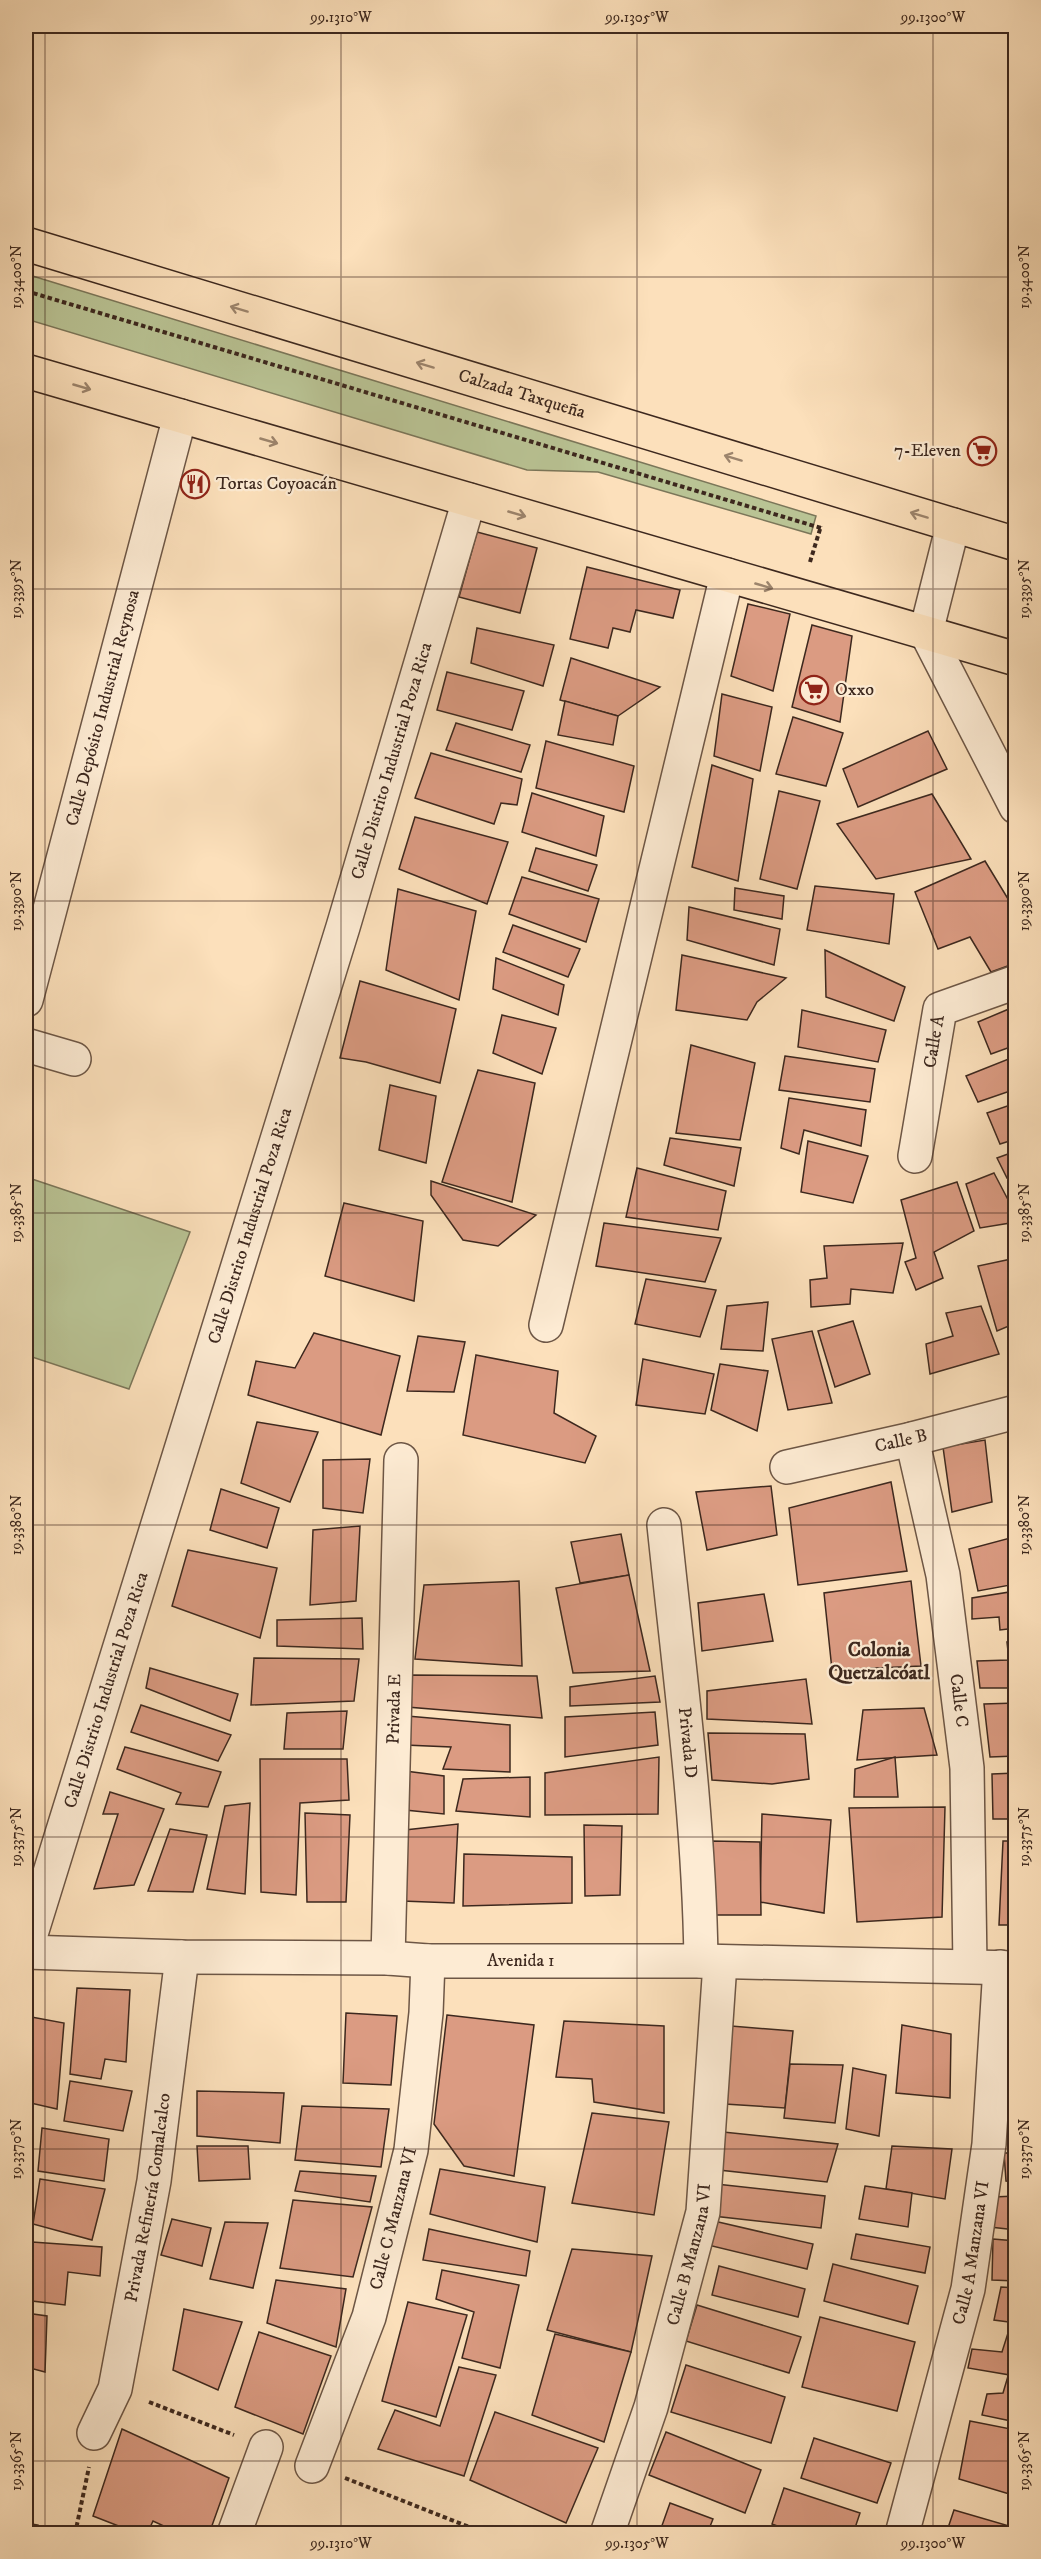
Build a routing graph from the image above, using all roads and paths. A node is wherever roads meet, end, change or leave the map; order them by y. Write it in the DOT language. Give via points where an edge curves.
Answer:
graph roads {
  1 [pos="26,244"];
  2 [pos="26,291"];
  3 [pos="26,371"];
  4 [pos="180,416"];
  5 [pos="834,489"];
  6 [pos="469,500"];
  7 [pos="953,525"];
  8 [pos="821,528"];
  9 [pos="1016,544"];
  10 [pos="726,575"];
  11 [pos="799,595"];
  12 [pos="926,632"];
  13 [pos="1016,659"];
  14 [pos="1016,807"];
  15 [pos="1016,982"];
  16 [pos="26,1000"];
  17 [pos="26,1045"];
  18 [pos="74,1059"];
  19 [pos="915,1156"];
  20 [pos="546,1325"];
  21 [pos="1016,1412"];
  22 [pos="912,1438"];
  23 [pos="401,1460"];
  24 [pos="787,1467"];
  25 [pos="664,1525"];
  26 [pos="26,1951"];
  27 [pos="182,1957"];
  28 [pos="388,1958"];
  29 [pos="428,1961"];
  30 [pos="711,1962"];
  31 [pos="995,1967"];
  32 [pos="94,2433"];
  33 [pos="266,2447"];
  34 [pos="312,2466"];
  35 [pos="75,2534"];
  36 [pos="234,2534"];
  37 [pos="607,2534"];
  38 [pos="902,2534"];
  5 -- 1 [label="main road, Calzada Taxqueña, one-way"];
  2 -- 8 [label="path"];
  3 -- 4 [label="main road, one-way"];
  4 -- 6 [label="main road, one-way"];
  4 -- 16 [label="street, Calle Depósito Industrial Reynosa"];
  7 -- 5 [label="main road, Calzada Taxqueña, one-way"];
  5 -- 8 [label="path"];
  6 -- 10 [label="main road, one-way"];
  6 -- 26 [label="street, Calle Distrito Industrial Poza Rica" via="343,927"];
  7 -- 9 [label="main road, Calzada Taxqueña"];
  7 -- 12 [label="street"];
  8 -- 11 [label="path"];
  10 -- 11 [label="main road, one-way"];
  10 -- 20 [label="street"];
  11 -- 12 [label="main road"];
  12 -- 13 [label="main road"];
  12 -- 14 [label="street"];
  15 -- 19 [label="street, Calle A" via="940,1009"];
  17 -- 18 [label="street"];
  21 -- 22 [label="street, Calle B"];
  22 -- 24 [label="street, Calle B"];
  22 -- 31 [label="street, Calle C" via="943,1575"];
  23 -- 28 [label="street, Privada E"];
  25 -- 30 [label="street, Privada D" via="686,1731 700,1922"];
  26 -- 27 [label="street, Avenida 1"];
  27 -- 28 [label="street, Avenida 1"];
  27 -- 32 [label="street, Privada Refinería Comalcalco" via="154,2181 115,2389"];
  28 -- 29 [label="street, Avenida 1"];
  29 -- 30 [label="street, Avenida 1"];
  29 -- 34 [label="street, Calle C Manzana VI" via="411,2150 369,2317"];
  30 -- 31 [label="street, Avenida 1"];
  30 -- 37 [label="street, Calle B Manzana VI" via="703,2212 651,2407"];
  31 -- 38 [label="street, Calle A Manzana VI" via="989,2144 968,2289"];
  32 -- 35 [label="path"];
  33 -- 36 [label="street"];
}
